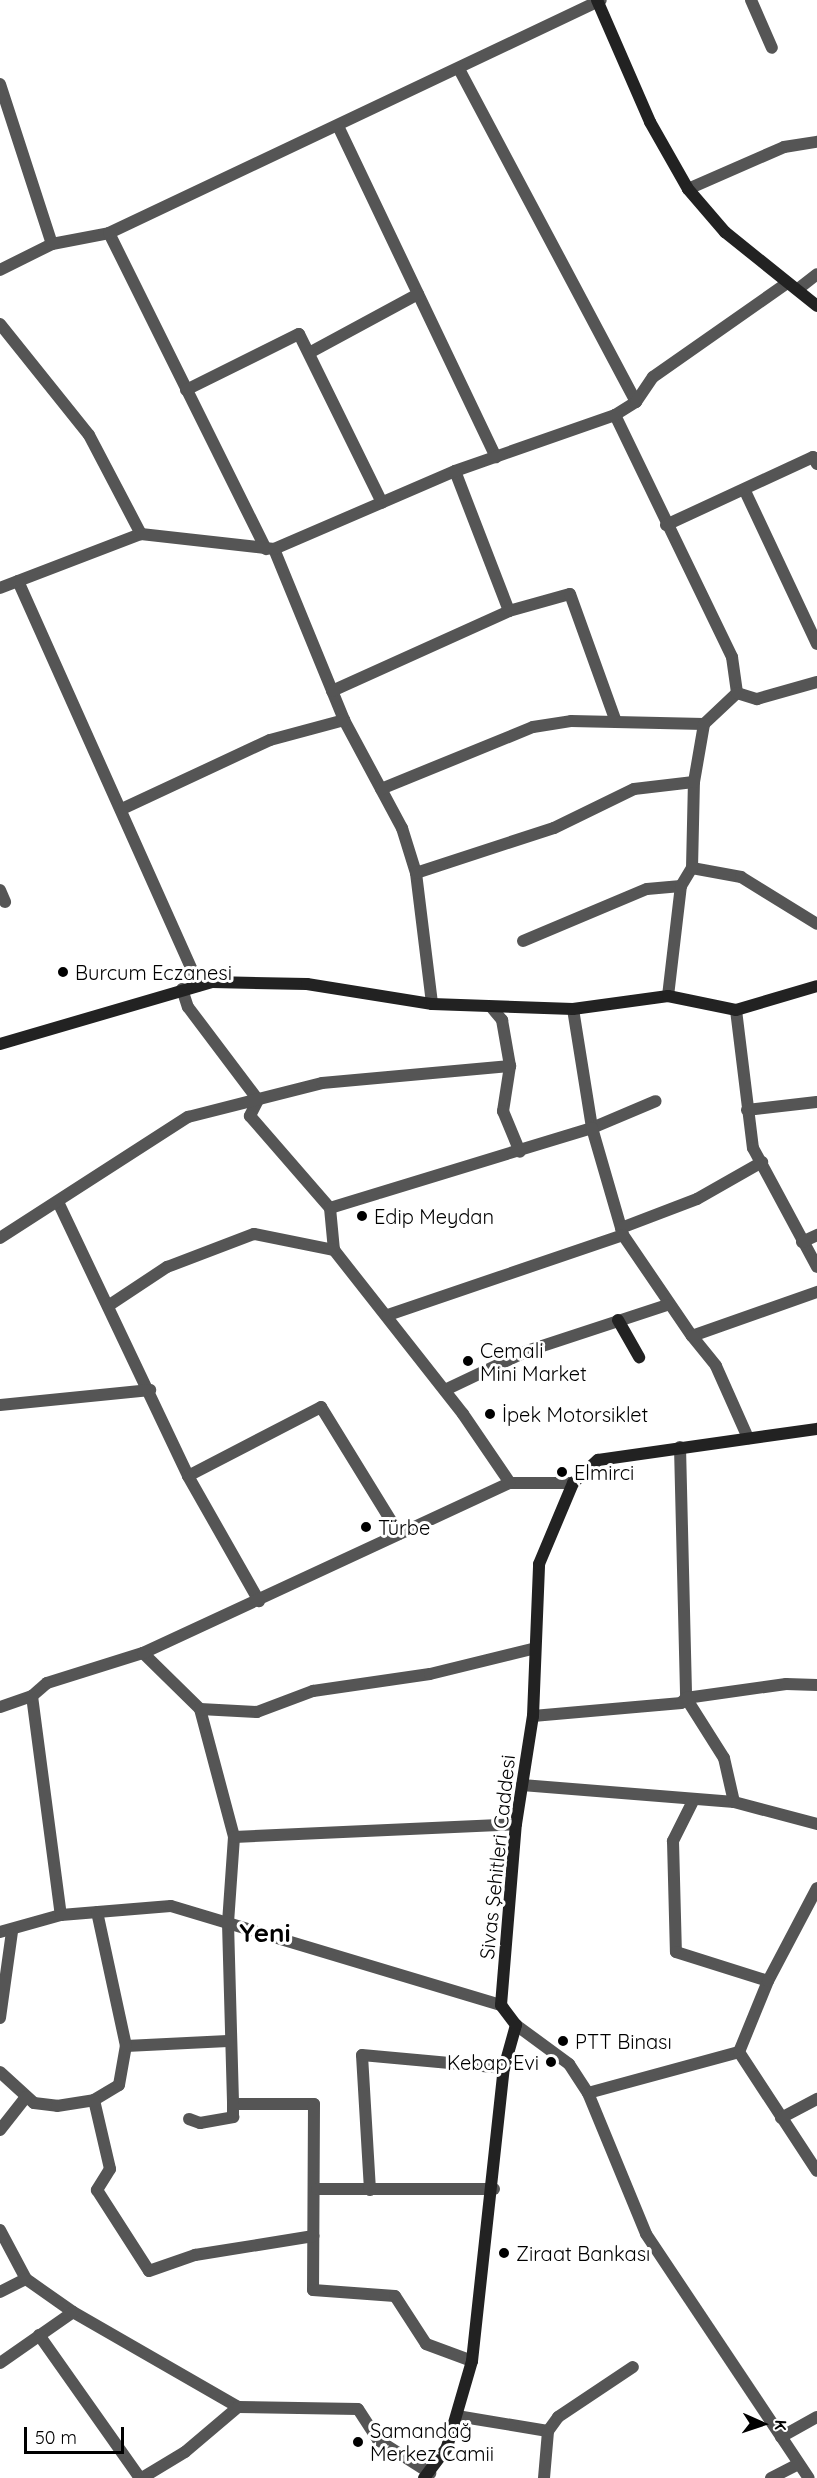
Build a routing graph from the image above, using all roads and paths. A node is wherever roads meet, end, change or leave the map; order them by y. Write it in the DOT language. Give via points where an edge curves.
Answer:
graph roads {
  1 [pos="751,0"];
  2 [pos="598,1"];
  3 [pos="772,48"];
  4 [pos="459,69"];
  5 [pos="0,84"];
  6 [pos="3,102"];
  7 [pos="338,126"];
  8 [pos="817,142"];
  9 [pos="688,189"];
  10 [pos="109,233"];
  11 [pos="52,244"];
  12 [pos="0,270"];
  13 [pos="817,274"];
  14 [pos="787,283"];
  15 [pos="798,289"];
  16 [pos="418,294"];
  17 [pos="817,306"];
  18 [pos="0,324"];
  19 [pos="309,353"];
  20 [pos="186,390"];
  21 [pos="636,402"];
  22 [pos="615,415"];
  23 [pos="496,457"];
  24 [pos="817,464"];
  25 [pos="454,471"];
  26 [pos="745,491"];
  27 [pos="382,503"];
  28 [pos="666,525"];
  29 [pos="141,534"];
  30 [pos="270,549"];
  31 [pos="18,581"];
  32 [pos="0,588"];
  33 [pos="509,611"];
  34 [pos="817,644"];
  35 [pos="817,682"];
  36 [pos="332,691"];
  37 [pos="737,693"];
  38 [pos="344,720"];
  39 [pos="616,722"];
  40 [pos="704,724"];
  41 [pos="694,783"];
  42 [pos="381,789"];
  43 [pos="124,808"];
  44 [pos="692,868"];
  45 [pos="416,873"];
  46 [pos="681,886"];
  47 [pos="817,924"];
  48 [pos="523,941"];
  49 [pos="199,985"];
  50 [pos="817,986"];
  51 [pos="182,989"];
  52 [pos="668,996"];
  53 [pos="432,1004"];
  54 [pos="492,1008"];
  55 [pos="573,1010"];
  56 [pos="736,1010"];
  57 [pos="0,1044"];
  58 [pos="510,1066"];
  59 [pos="258,1100"];
  60 [pos="656,1101"];
  61 [pos="817,1102"];
  62 [pos="747,1110"];
  63 [pos="591,1128"];
  64 [pos="520,1152"];
  65 [pos="762,1162"];
  66 [pos="59,1204"];
  67 [pos="330,1208"];
  68 [pos="622,1232"];
  69 [pos="817,1235"];
  70 [pos="0,1238"];
  71 [pos="802,1242"];
  72 [pos="334,1250"];
  73 [pos="817,1267"];
  74 [pos="817,1292"];
  75 [pos="667,1305"];
  76 [pos="108,1306"];
  77 [pos="388,1315"];
  78 [pos="618,1320"];
  79 [pos="692,1336"];
  80 [pos="639,1357"];
  81 [pos="150,1390"];
  82 [pos="445,1390"];
  83 [pos="0,1405"];
  84 [pos="817,1429"];
  85 [pos="748,1438"];
  86 [pos="680,1447"];
  87 [pos="188,1476"];
  88 [pos="573,1482"];
  89 [pos="510,1483"];
  90 [pos="399,1534"];
  91 [pos="259,1601"];
  92 [pos="532,1649"];
  93 [pos="143,1653"];
  94 [pos="817,1686"];
  95 [pos="32,1696"];
  96 [pos="686,1698"];
  97 [pos="0,1707"];
  98 [pos="200,1709"];
  99 [pos="533,1716"];
  100 [pos="522,1785"];
  101 [pos="693,1801"];
  102 [pos="734,1802"];
  103 [pos="516,1824"];
  104 [pos="817,1824"];
  105 [pos="234,1837"];
  106 [pos="817,1888"];
  107 [pos="97,1912"];
  108 [pos="61,1915"];
  109 [pos="228,1923"];
  110 [pos="6,1932"];
  111 [pos="768,1981"];
  112 [pos="501,2005"];
  113 [pos="0,2018"];
  114 [pos="516,2025"];
  115 [pos="228,2041"];
  116 [pos="126,2046"];
  117 [pos="739,2052"];
  118 [pos="504,2068"];
  119 [pos="0,2072"];
  120 [pos="588,2093"];
  121 [pos="26,2097"];
  122 [pos="817,2099"];
  123 [pos="94,2100"];
  124 [pos="233,2104"];
  125 [pos="781,2118"];
  126 [pos="189,2119"];
  127 [pos="0,2130"];
  128 [pos="817,2171"];
  129 [pos="317,2189"];
  130 [pos="494,2189"];
  131 [pos="370,2190"];
  132 [pos="0,2230"];
  133 [pos="313,2236"];
  134 [pos="27,2279"];
  135 [pos="0,2292"];
  136 [pos="73,2312"];
  137 [pos="39,2336"];
  138 [pos="472,2361"];
  139 [pos="0,2363"];
  140 [pos="633,2367"];
  141 [pos="238,2407"];
  142 [pos="457,2416"];
  143 [pos="817,2417"];
  144 [pos="548,2431"];
  145 [pos="781,2438"];
  146 [pos="798,2464"];
  147 [pos="427,2476"];
  148 [pos="141,2478"];
  149 [pos="544,2478"];
  150 [pos="771,2478"];
  151 [pos="809,2478"];
  1 -- 3 [label="street"];
  2 -- 4 [label="street"];
  2 -- 9 [label="street" via="650,122"];
  4 -- 7 [label="street"];
  4 -- 21 [label="street"];
  5 -- 6 [label="street"];
  6 -- 11 [label="street"];
  7 -- 10 [label="street"];
  7 -- 16 [label="street"];
  8 -- 9 [label="street" via="784,147"];
  9 -- 14 [label="street" via="724,232"];
  10 -- 11 [label="street"];
  10 -- 20 [label="street"];
  11 -- 12 [label="street"];
  13 -- 15 [label="street"];
  14 -- 15 [label="street"];
  14 -- 21 [label="street" via="653,377"];
  15 -- 17 [label="street"];
  16 -- 19 [label="street"];
  16 -- 23 [label="street"];
  18 -- 29 [label="street" via="89,435"];
  19 -- 20 [label="street" via="299,334"];
  19 -- 27 [label="street"];
  20 -- 30 [label="street"];
  21 -- 22 [label="street"];
  22 -- 23 [label="street"];
  22 -- 28 [label="street"];
  23 -- 25 [label="street"];
  24 -- 26 [label="street" via="813,457"];
  25 -- 27 [label="street"];
  25 -- 33 [label="street"];
  26 -- 28 [label="street"];
  26 -- 34 [label="street"];
  27 -- 30 [label="street"];
  28 -- 37 [label="street" via="732,657"];
  29 -- 30 [label="street"];
  29 -- 31 [label="street"];
  30 -- 36 [label="street"];
  31 -- 32 [label="street"];
  31 -- 43 [label="street"];
  33 -- 36 [label="street"];
  33 -- 39 [label="street" via="570,594"];
  35 -- 37 [label="street" via="757,699"];
  36 -- 38 [label="street"];
  37 -- 40 [label="street"];
  38 -- 42 [label="street"];
  38 -- 43 [label="street" via="270,740"];
  39 -- 40 [label="street"];
  39 -- 42 [label="street" via="533,727"];
  40 -- 41 [label="street"];
  41 -- 44 [label="street"];
  41 -- 45 [label="street" via="634,789 554,828"];
  42 -- 45 [label="street" via="402,828"];
  43 -- 49 [label="street"];
  44 -- 46 [label="street"];
  44 -- 47 [label="street" via="741,877"];
  45 -- 53 [label="street"];
  46 -- 48 [label="street" via="647,889"];
  46 -- 52 [label="street"];
  49 -- 51 [label="street"];
  49 -- 53 [label="street" via="307,984"];
  50 -- 56 [label="street"];
  51 -- 57 [label="street"];
  51 -- 59 [label="street" via="188,1007"];
  52 -- 55 [label="street"];
  52 -- 56 [label="street"];
  53 -- 54 [label="street"];
  54 -- 55 [label="street"];
  54 -- 58 [label="street" via="502,1020"];
  55 -- 63 [label="street"];
  56 -- 62 [label="street"];
  58 -- 59 [label="street" via="322,1083"];
  58 -- 64 [label="street" via="503,1112"];
  59 -- 66 [label="street" via="188,1117 152,1135"];
  59 -- 67 [label="street" via="250,1116"];
  60 -- 63 [label="street"];
  61 -- 62 [label="street"];
  62 -- 65 [label="street" via="753,1148"];
  63 -- 64 [label="street"];
  63 -- 68 [label="street"];
  64 -- 67 [label="street"];
  65 -- 68 [label="street" via="697,1199"];
  65 -- 71 [label="street"];
  66 -- 70 [label="street"];
  66 -- 76 [label="street"];
  67 -- 72 [label="street"];
  68 -- 75 [label="street"];
  68 -- 77 [label="street"];
  69 -- 71 [label="street"];
  71 -- 73 [label="street"];
  72 -- 76 [label="street" via="254,1234 167,1267"];
  72 -- 77 [label="street"];
  74 -- 79 [label="street"];
  75 -- 78 [label="street"];
  75 -- 79 [label="street"];
  76 -- 81 [label="street"];
  77 -- 82 [label="street" via="410,1353"];
  78 -- 80 [label="street"];
  78 -- 82 [label="street" via="527,1351"];
  79 -- 85 [label="street" via="716,1366"];
  81 -- 83 [label="street"];
  81 -- 87 [label="street"];
  82 -- 89 [label="street"];
  84 -- 85 [label="street, Sivas Şehitleri Caddesi"];
  85 -- 86 [label="street, Sivas Şehitleri Caddesi"];
  86 -- 88 [label="street, Sivas Şehitleri Caddesi" via="598,1460"];
  86 -- 96 [label="street"];
  87 -- 90 [label="street" via="321,1407"];
  87 -- 91 [label="street"];
  88 -- 89 [label="street"];
  88 -- 92 [label="street, Sivas Şehitleri Caddesi" via="539,1564"];
  89 -- 90 [label="street"];
  90 -- 91 [label="street"];
  91 -- 93 [label="street"];
  92 -- 98 [label="street" via="430,1674 313,1691 257,1712"];
  92 -- 99 [label="street, Sivas Şehitleri Caddesi"];
  93 -- 95 [label="street" via="46,1683"];
  93 -- 98 [label="street"];
  94 -- 96 [label="street" via="786,1684"];
  95 -- 97 [label="street"];
  95 -- 108 [label="street"];
  96 -- 99 [label="street" via="681,1703 600,1713"];
  96 -- 102 [label="street" via="724,1758"];
  98 -- 105 [label="street"];
  99 -- 100 [label="street, Sivas Şehitleri Caddesi"];
  100 -- 101 [label="street"];
  100 -- 103 [label="street, Sivas Şehitleri Caddesi"];
  101 -- 102 [label="street"];
  101 -- 111 [label="street" via="673,1841 675,1952"];
  102 -- 104 [label="street"];
  103 -- 105 [label="street"];
  103 -- 112 [label="street, Sivas Şehitleri Caddesi"];
  105 -- 109 [label="street"];
  106 -- 111 [label="street"];
  107 -- 108 [label="street"];
  107 -- 109 [label="street" via="171,1906"];
  107 -- 116 [label="street"];
  108 -- 110 [label="street"];
  109 -- 112 [label="street"];
  109 -- 115 [label="street"];
  110 -- 113 [label="street"];
  111 -- 117 [label="street"];
  112 -- 114 [label="street"];
  114 -- 118 [label="street"];
  114 -- 120 [label="street" via="569,2064"];
  115 -- 116 [label="street"];
  115 -- 124 [label="street"];
  116 -- 123 [label="street" via="119,2085"];
  117 -- 120 [label="street"];
  117 -- 125 [label="street"];
  118 -- 130 [label="street"];
  118 -- 131 [label="street" via="362,2055"];
  119 -- 121 [label="street"];
  120 -- 145 [label="street" via="646,2234"];
  121 -- 123 [label="street" via="57,2106"];
  121 -- 127 [label="street"];
  122 -- 125 [label="street"];
  123 -- 133 [label="street" via="110,2169 97,2190 149,2271 195,2255"];
  124 -- 126 [label="street" via="233,2117 200,2123"];
  124 -- 129 [label="street" via="314,2104"];
  125 -- 128 [label="street"];
  129 -- 131 [label="street"];
  129 -- 133 [label="street"];
  130 -- 131 [label="street" via="409,2185"];
  130 -- 138 [label="street"];
  132 -- 134 [label="street"];
  133 -- 138 [label="street" via="313,2290 395,2296 426,2344"];
  134 -- 135 [label="street"];
  134 -- 136 [label="street"];
  136 -- 137 [label="street"];
  136 -- 141 [label="street"];
  137 -- 139 [label="street"];
  137 -- 148 [label="street"];
  138 -- 142 [label="street"];
  140 -- 144 [label="street" via="558,2417"];
  141 -- 147 [label="street" via="358,2409 378,2440"];
  141 -- 148 [label="street" via="185,2452"];
  142 -- 144 [label="street"];
  142 -- 147 [label="street" via="447,2447"];
  143 -- 145 [label="street"];
  144 -- 149 [label="street"];
  145 -- 146 [label="street"];
  146 -- 150 [label="street"];
  146 -- 151 [label="street"];
}
